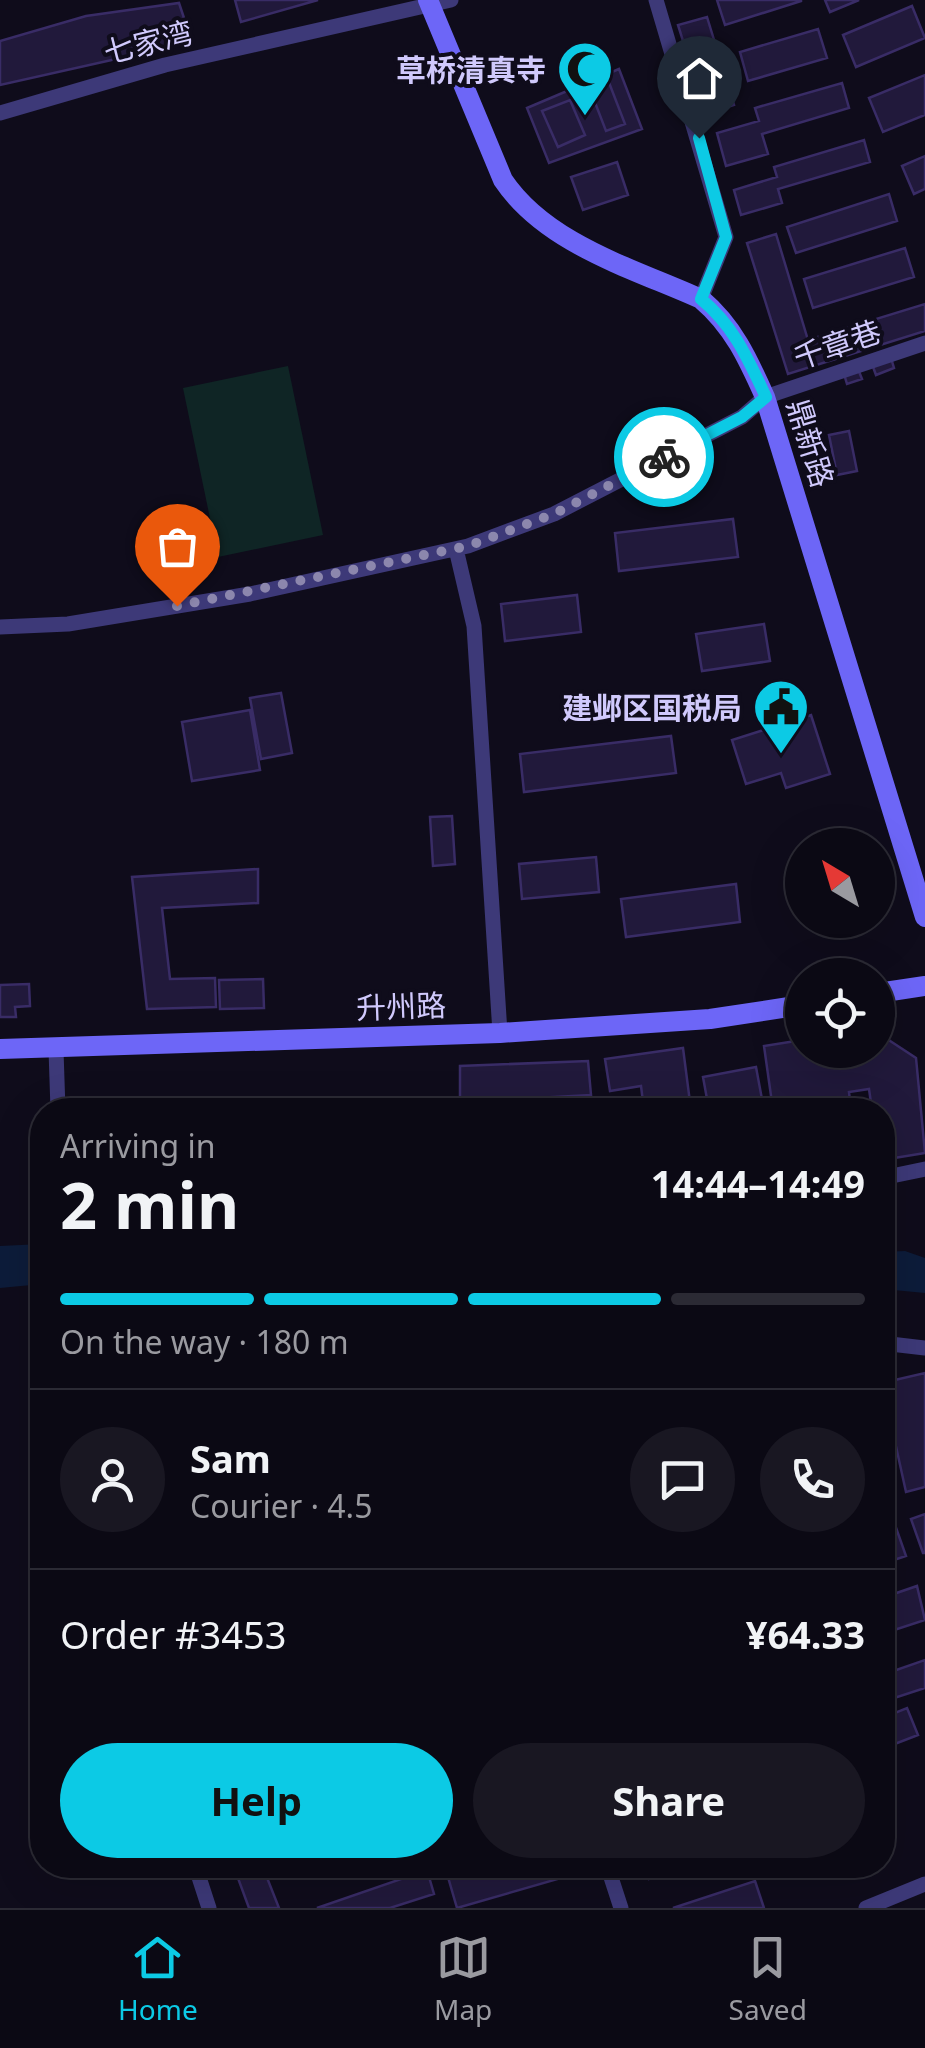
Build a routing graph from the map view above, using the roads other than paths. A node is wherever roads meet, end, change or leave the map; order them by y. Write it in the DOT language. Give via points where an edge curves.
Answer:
graph roads {
  1 [pos="450,0"];
  2 [pos="656,0"];
  3 [pos="428,2"];
  4 [pos="0,113"];
  5 [pos="701,299"];
  6 [pos="925,343"];
  7 [pos="766,397"];
  8 [pos="456,549"];
  9 [pos="0,627"];
  10 [pos="925,917"];
  11 [pos="925,986"];
  12 [pos="895,990"];
  13 [pos="785,1008"];
  14 [pos="500,1032"];
  15 [pos="0,1049"];
  16 [pos="56,1050"];
  17 [pos="58,1098"];
  18 [pos="925,1169"];
  19 [pos="895,1175"];
  20 [pos="895,1345"];
  21 [pos="925,1348"];
  22 [pos="199,1878"];
  23 [pos="611,1878"];
  24 [pos="925,1884"];
  25 [pos="209,1908"];
  26 [pos="621,1908"];
  27 [pos="866,1908"];
  1 -- 3 [label="street, 七家湾"];
  2 -- 5 [label="street" via="726,237"];
  3 -- 4 [label="street, 七家湾" via="165,65"];
  3 -- 5 [label="street, 鼎新路" via="503,180 521,207 545,227"];
  5 -- 7 [label="street, 鼎新路" via="740,343"];
  6 -- 7 [label="street, 千章巷"];
  7 -- 8 [label="street, 千章巷" via="742,417 554,514"];
  7 -- 10 [label="street, 鼎新路"];
  8 -- 9 [label="street, 千章巷" via="250,594 68,624"];
  8 -- 14 [label="street" via="474,626"];
  11 -- 12 [label="street"];
  13 -- 14 [label="street, 升州路"];
  14 -- 16 [label="street, 升州路"];
  15 -- 16 [label="street, 升州路"];
  16 -- 17 [label="street"];
  18 -- 19 [label="street"];
  20 -- 21 [label="street"];
  22 -- 25 [label="street"];
  23 -- 26 [label="street"];
  24 -- 27 [label="street"];
}
